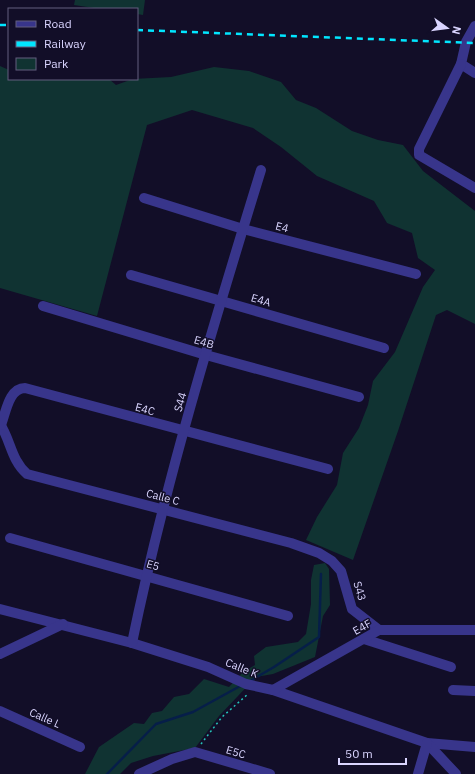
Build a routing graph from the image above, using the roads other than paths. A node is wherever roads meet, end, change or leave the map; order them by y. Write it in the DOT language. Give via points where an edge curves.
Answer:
graph roads {
  1 [pos="475,26"];
  2 [pos="461,64"];
  3 [pos="475,73"];
  4 [pos="261,170"];
  5 [pos="475,188"];
  6 [pos="144,198"];
  7 [pos="243,229"];
  8 [pos="416,274"];
  9 [pos="131,275"];
  10 [pos="222,301"];
  11 [pos="43,306"];
  12 [pos="384,348"];
  13 [pos="206,355"];
  14 [pos="359,397"];
  15 [pos="0,424"];
  16 [pos="185,432"];
  17 [pos="328,469"];
  18 [pos="163,509"];
  19 [pos="10,538"];
  20 [pos="341,571"];
  21 [pos="146,575"];
  22 [pos="0,610"];
  23 [pos="288,616"];
  24 [pos="63,624"];
  25 [pos="379,630"];
  26 [pos="474,630"];
  27 [pos="364,640"];
  28 [pos="132,643"];
  29 [pos="0,654"];
  30 [pos="450,667"];
  31 [pos="273,690"];
  32 [pos="453,690"];
  33 [pos="475,691"];
  34 [pos="0,711"];
  35 [pos="427,743"];
  36 [pos="80,747"];
  37 [pos="475,747"];
  38 [pos="139,774"];
  39 [pos="270,774"];
  40 [pos="418,774"];
  41 [pos="456,774"];
  1 -- 2 [label="street" via="466,42"];
  2 -- 3 [label="street"];
  2 -- 5 [label="street" via="419,149 419,154"];
  4 -- 7 [label="street, S44"];
  6 -- 7 [label="street, E4"];
  7 -- 8 [label="street, E4"];
  7 -- 10 [label="street, S44"];
  9 -- 10 [label="street, E4A"];
  10 -- 12 [label="street, E4A"];
  10 -- 13 [label="street, S44"];
  11 -- 13 [label="street, E4B"];
  13 -- 14 [label="street, E4B"];
  13 -- 16 [label="street, S44"];
  15 -- 16 [label="street, E4C" via="13,392 18,388 25,388"];
  15 -- 18 [label="street, Calle C" via="14,458 27,474"];
  16 -- 17 [label="street, E4C"];
  16 -- 18 [label="street, S44"];
  18 -- 20 [label="street, Calle C" via="291,543 319,553 332,561"];
  18 -- 21 [label="street, S44"];
  19 -- 21 [label="street, E5"];
  20 -- 25 [label="street, S43" via="352,609"];
  21 -- 23 [label="street, E5"];
  21 -- 28 [label="street, S44"];
  22 -- 24 [label="street, Calle K"];
  24 -- 28 [label="street, Calle K"];
  24 -- 29 [label="street"];
  25 -- 26 [label="street, E4F"];
  25 -- 27 [label="street, E4F"];
  27 -- 30 [label="street"];
  27 -- 31 [label="street, E4F"];
  28 -- 31 [label="street, Calle K" via="208,667 246,684"];
  31 -- 35 [label="street, Calle K"];
  32 -- 33 [label="street"];
  34 -- 36 [label="street, Calle L"];
  35 -- 37 [label="street, Calle K"];
  35 -- 40 [label="street"];
  35 -- 41 [label="street"];
  38 -- 39 [label="street, E5C" via="172,759 196,752"];
}
